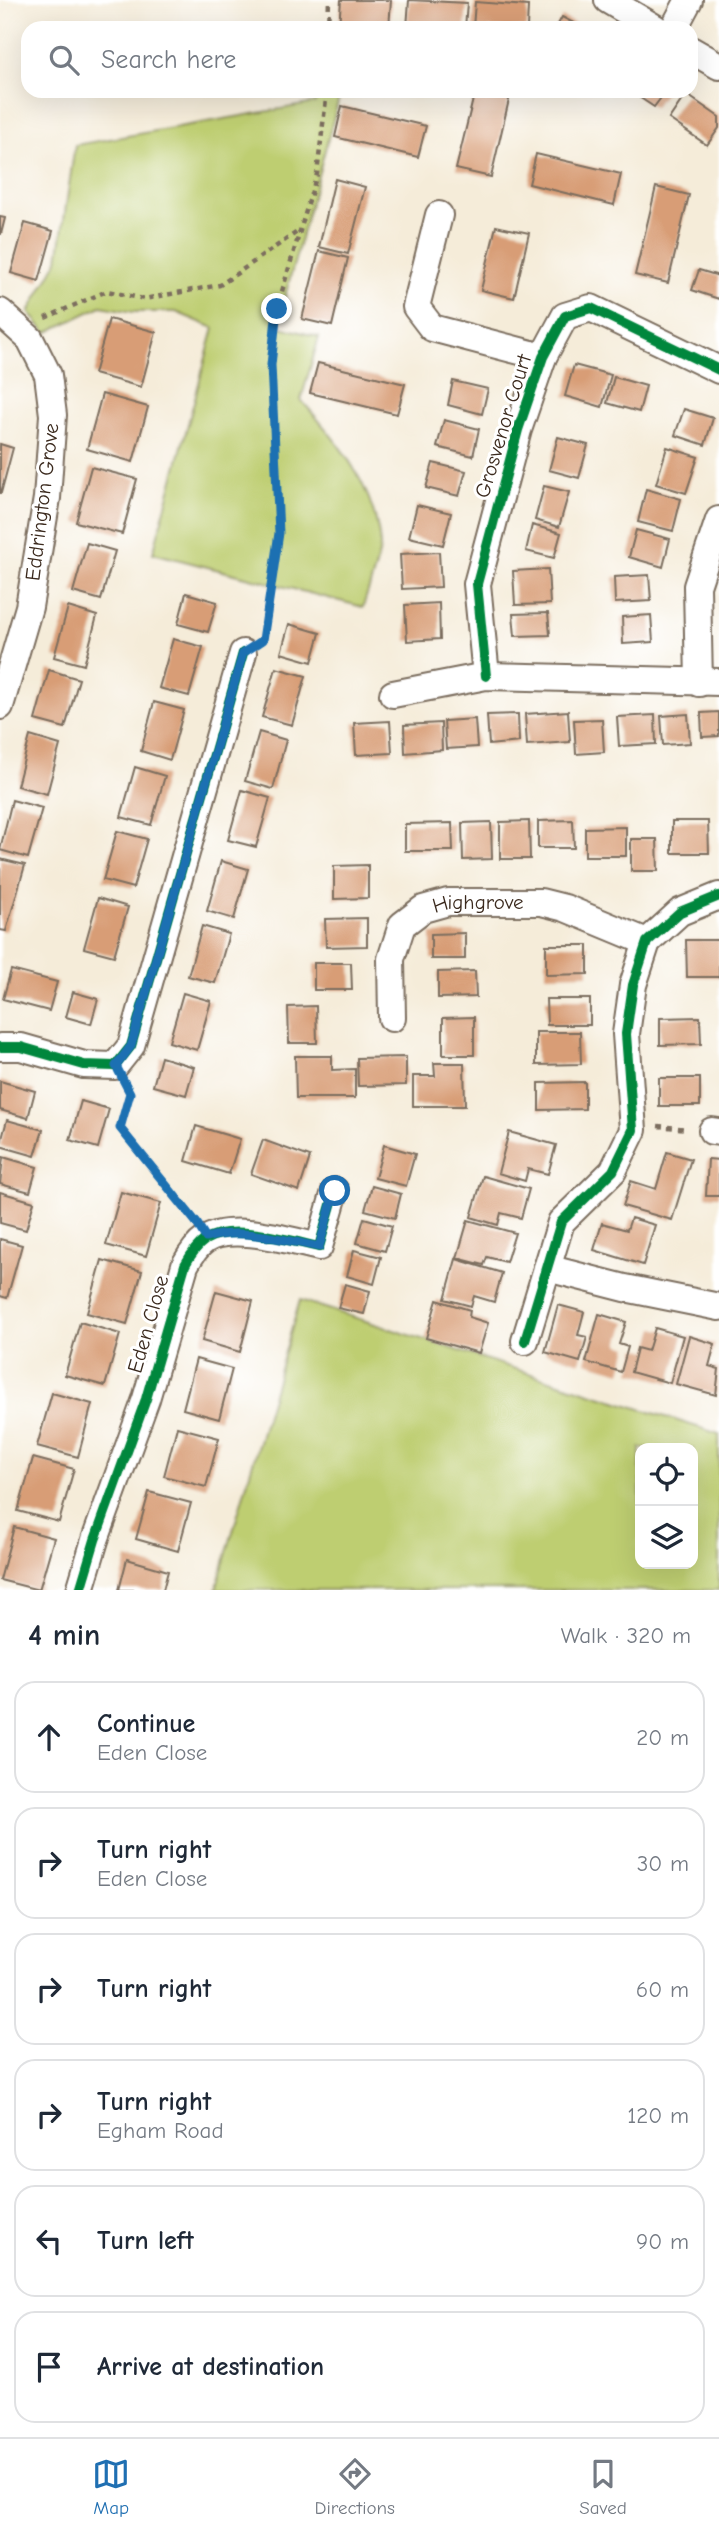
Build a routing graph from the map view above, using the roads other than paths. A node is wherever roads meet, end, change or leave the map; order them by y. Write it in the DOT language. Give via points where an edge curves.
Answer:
graph roads {
  1 [pos="608,0"];
  2 [pos="689,0"];
  3 [pos="643,21"];
  4 [pos="678,21"];
  5 [pos="698,54"];
  6 [pos="719,66"];
  7 [pos="439,215"];
  8 [pos="0,312"];
  9 [pos="543,357"];
  10 [pos="719,370"];
  11 [pos="719,520"];
  12 [pos="243,653"];
  13 [pos="486,676"];
  14 [pos="709,682"];
  15 [pos="393,694"];
  16 [pos="0,706"];
  17 [pos="719,896"];
  18 [pos="647,942"];
  19 [pos="392,1018"];
  20 [pos="0,1047"];
  21 [pos="335,1191"];
  22 [pos="547,1268"];
  23 [pos="719,1307"];
  24 [pos="525,1341"];
  25 [pos="80,1590"];
  1 -- 3 [label="street"];
  2 -- 4 [label="street"];
  5 -- 6 [label="street"];
  7 -- 9 [label="street" via="416,307 432,328"];
  8 -- 16 [label="street, Eddrington Grove" via="30,339 48,375 53,415 47,498 29,607"];
  9 -- 10 [label="street, Grosvenor Court" via="565,316 591,308"];
  9 -- 13 [label="street, Grosvenor Court" via="518,430 477,584"];
  11 -- 14 [label="street" via="696,586"];
  12 -- 20 [label="street" via="131,1046 116,1066 84,1065 21,1047"];
  13 -- 14 [label="street"];
  13 -- 15 [label="street"];
  17 -- 18 [label="street" via="680,912"];
  18 -- 19 [label="street, Highgrove" via="541,902 448,902 423,909 402,925 391,960"];
  18 -- 22 [label="street" via="633,985 626,1034 633,1129 612,1171 561,1222"];
  21 -- 25 [label="street, Eden Close" via="319,1247 256,1234 225,1233 206,1238 192,1252"];
  22 -- 23 [label="street"];
  22 -- 24 [label="street"];
}
